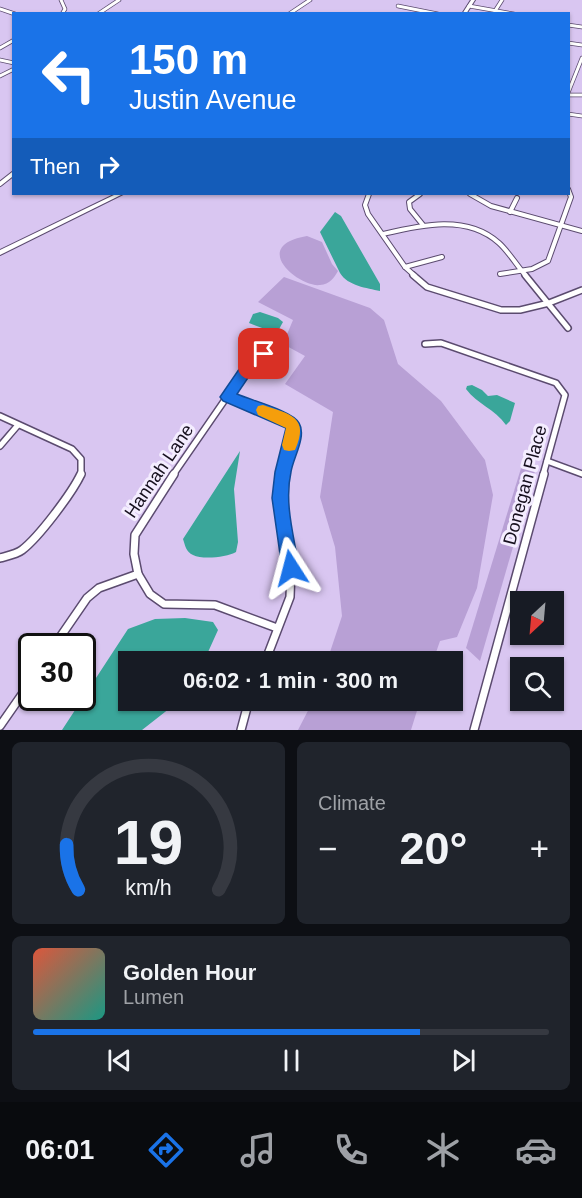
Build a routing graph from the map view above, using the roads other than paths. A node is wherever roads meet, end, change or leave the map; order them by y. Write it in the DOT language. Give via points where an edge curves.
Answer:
graph roads {
  1 [pos="108,0"];
  2 [pos="310,0"];
  3 [pos="474,0"];
  4 [pos="502,0"];
  5 [pos="61,1"];
  6 [pos="118,1"];
  7 [pos="53,2"];
  8 [pos="398,6"];
  9 [pos="469,6"];
  10 [pos="495,11"];
  11 [pos="101,12"];
  12 [pos="293,12"];
  13 [pos="428,12"];
  14 [pos="465,12"];
  15 [pos="501,12"];
  16 [pos="582,58"];
  17 [pos="570,77"];
  18 [pos="574,78"];
  19 [pos="570,89"];
  20 [pos="12,175"];
  21 [pos="0,184"];
  22 [pos="570,194"];
  23 [pos="118,195"];
  24 [pos="369,195"];
  25 [pos="419,195"];
  26 [pos="472,195"];
  27 [pos="517,198"];
  28 [pos="510,212"];
  29 [pos="423,225"];
  30 [pos="560,225"];
  31 [pos="582,231"];
  32 [pos="383,234"];
  33 [pos="0,253"];
  34 [pos="442,257"];
  35 [pos="405,267"];
  36 [pos="522,272"];
  37 [pos="500,274"];
  38 [pos="582,290"];
  39 [pos="549,303"];
  40 [pos="568,328"];
  41 [pos="425,344"];
  42 [pos="264,354"];
  43 [pos="228,397"];
  44 [pos="0,416"];
  45 [pos="18,425"];
  46 [pos="0,446"];
  47 [pos="547,460"];
  48 [pos="582,474"];
  49 [pos="0,558"];
  50 [pos="138,574"];
  51 [pos="277,628"];
  52 [pos="63,633"];
  53 [pos="269,651"];
  54 [pos="18,700"];
  55 [pos="246,711"];
  56 [pos="0,726"];
  57 [pos="241,730"];
  58 [pos="474,730"];
  1 -- 6 [label="street"];
  2 -- 12 [label="street"];
  3 -- 9 [label="main road"];
  4 -- 10 [label="street"];
  5 -- 7 [label="street"];
  6 -- 11 [label="street"];
  8 -- 13 [label="street"];
  9 -- 10 [label="street"];
  9 -- 14 [label="main road"];
  10 -- 15 [label="street"];
  16 -- 18 [label="street"];
  17 -- 18 [label="street"];
  18 -- 19 [label="street"];
  20 -- 21 [label="street"];
  22 -- 30 [label="street"];
  23 -- 33 [label="main road"];
  24 -- 32 [label="street" via="365,205 368,214"];
  25 -- 29 [label="street" via="409,202 410,209"];
  26 -- 28 [label="street"];
  27 -- 28 [label="street"];
  28 -- 30 [label="street"];
  29 -- 32 [label="street"];
  29 -- 36 [label="street" via="452,223 485,233"];
  30 -- 31 [label="street"];
  30 -- 36 [label="street" via="548,261"];
  32 -- 35 [label="street"];
  34 -- 35 [label="street"];
  35 -- 39 [label="street" via="427,286 493,308 520,310"];
  36 -- 37 [label="street"];
  36 -- 39 [label="street"];
  38 -- 39 [label="street"];
  39 -- 40 [label="street"];
  41 -- 47 [label="street, Donegan Place" via="441,344 556,383 565,395"];
  42 -- 43 [label="street, Hannah Lane" via="251,362"];
  43 -- 50 [label="street, Hannah Lane" via="135,535"];
  43 -- 51 [label="street" via="293,425 280,498 291,568 290,597"];
  44 -- 45 [label="street"];
  45 -- 46 [label="street"];
  45 -- 49 [label="street" via="72,449 81,459 82,472 76,485 21,551"];
  47 -- 48 [label="street"];
  47 -- 58 [label="street, Donegan Place"];
  50 -- 51 [label="street, Hannah Lane" via="150,594 164,604 215,605"];
  50 -- 52 [label="street" via="99,588 87,598"];
  51 -- 53 [label="street"];
  54 -- 56 [label="street"];
  55 -- 57 [label="street"];
}
